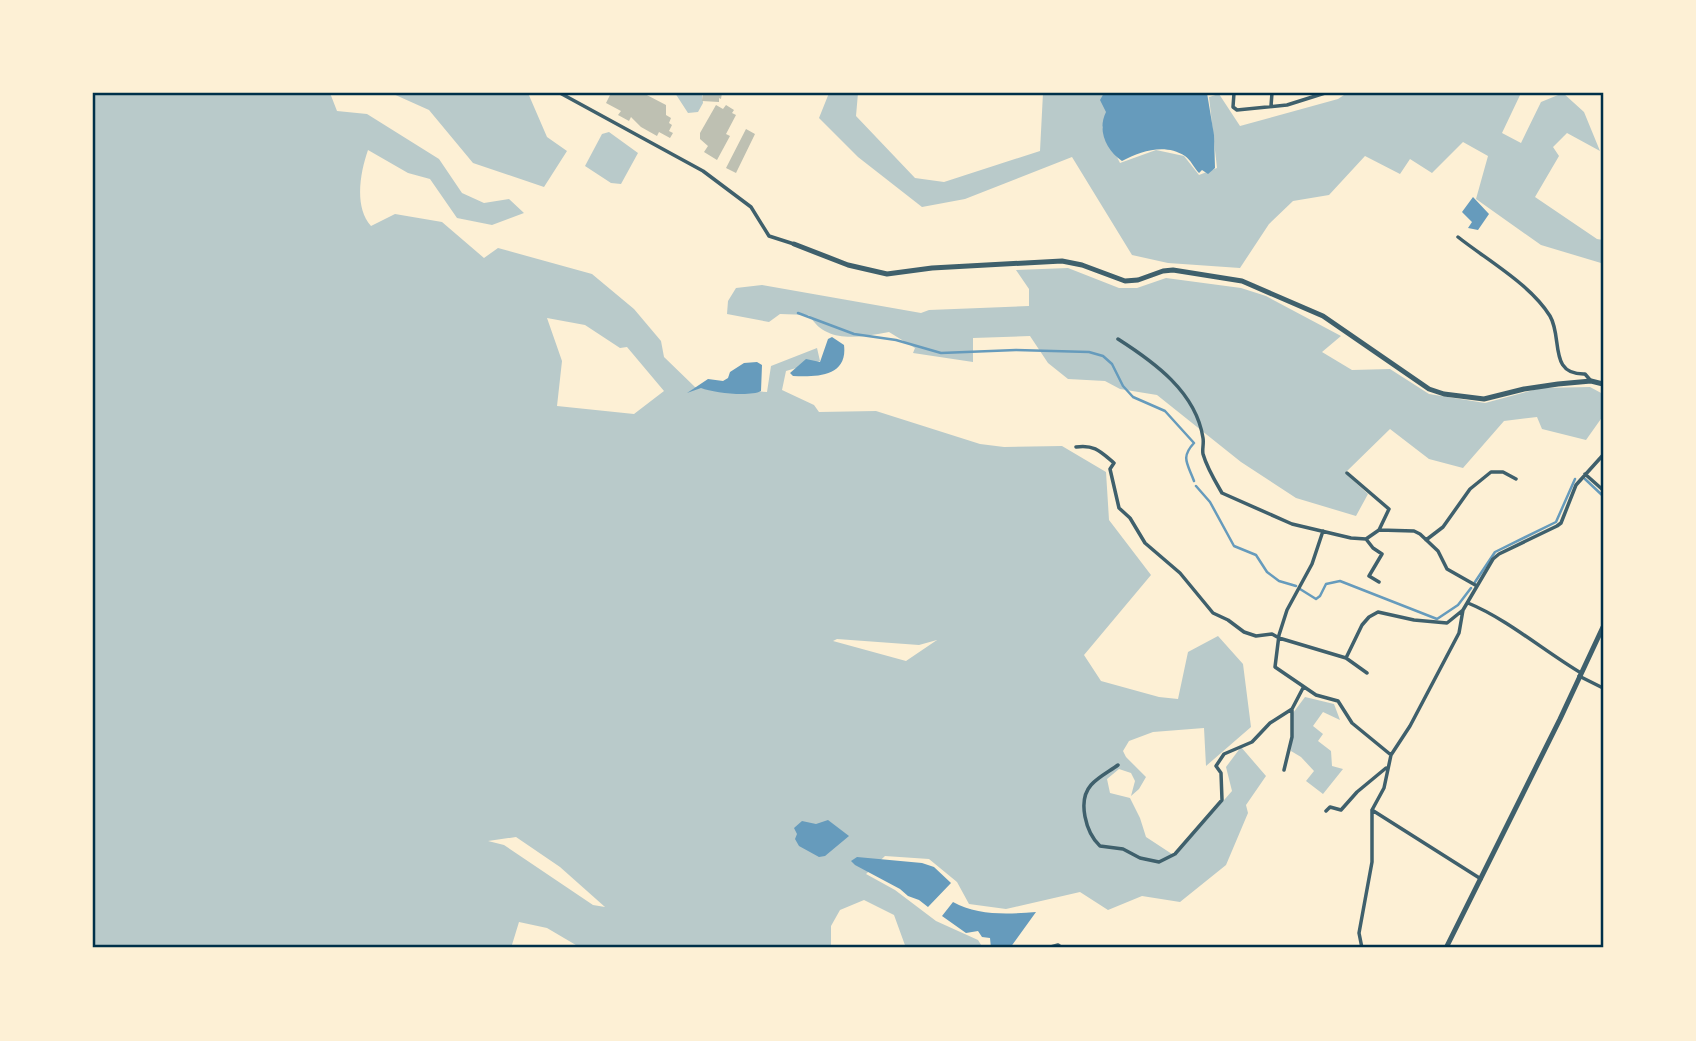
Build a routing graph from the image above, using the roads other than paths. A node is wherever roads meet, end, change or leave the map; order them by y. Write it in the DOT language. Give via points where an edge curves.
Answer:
graph roads {
  1 [pos="560,93"];
  2 [pos="1234,93"];
  3 [pos="1272,93"];
  4 [pos="1309,93"];
  5 [pos="1325,93"];
  6 [pos="1308,99"];
  7 [pos="1271,106"];
  8 [pos="1458,237"];
  9 [pos="794,244"];
  10 [pos="1118,339"];
  11 [pos="1591,381"];
  12 [pos="1603,384"];
  13 [pos="1076,447"];
  14 [pos="1603,455"];
  15 [pos="1347,473"];
  16 [pos="1585,474"];
  17 [pos="1516,479"];
  18 [pos="1603,490"];
  19 [pos="1380,530"];
  20 [pos="1323,531"];
  21 [pos="1366,539"];
  22 [pos="1426,540"];
  23 [pos="1378,582"];
  24 [pos="1477,586"];
  25 [pos="1468,603"];
  26 [pos="1463,610"];
  27 [pos="1603,627"];
  28 [pos="1279,638"];
  29 [pos="1346,658"];
  30 [pos="1367,673"];
  31 [pos="1580,674"];
  32 [pos="1303,688"];
  33 [pos="1603,688"];
  34 [pos="1292,709"];
  35 [pos="1391,755"];
  36 [pos="1118,765"];
  37 [pos="1388,766"];
  38 [pos="1284,770"];
  39 [pos="1372,810"];
  40 [pos="1326,811"];
  41 [pos="1481,879"];
  42 [pos="1047,948"];
  43 [pos="1062,948"];
  44 [pos="1362,948"];
  45 [pos="1446,948"];
  1 -- 9 [label="street" via="703,171 751,207 769,236"];
  2 -- 7 [label="street" via="1237,110"];
  3 -- 7 [label="street"];
  4 -- 6 [label="street"];
  5 -- 6 [label="street"];
  6 -- 7 [label="street"];
  8 -- 11 [label="street" via="1542,304 1556,327 1559,359 1568,371 1585,374"];
  9 -- 11 [label="street" via="887,274 1062,261 1125,281 1173,270 1214,275 1242,281 1323,316 1429,389 1444,394 1484,399"];
  10 -- 20 [label="street" via="1172,379 1192,408 1203,439 1202,451 1222,493 1292,524"];
  11 -- 12 [label="street"];
  13 -- 28 [label="street" via="1091,446 1114,463 1110,469 1119,508 1144,543 1180,573 1213,613 1244,632"];
  14 -- 16 [label="street"];
  15 -- 19 [label="street" via="1389,509"];
  16 -- 18 [label="street"];
  16 -- 24 [label="street" via="1561,523 1496,556"];
  17 -- 22 [label="street" via="1491,472"];
  19 -- 21 [label="street"];
  19 -- 22 [label="street" via="1414,531"];
  20 -- 21 [label="street"];
  20 -- 28 [label="street" via="1308,573 1290,601"];
  21 -- 23 [label="street" via="1382,554 1369,576"];
  22 -- 24 [label="street" via="1447,569"];
  24 -- 25 [label="street"];
  25 -- 26 [label="street"];
  25 -- 31 [label="street" via="1488,611"];
  26 -- 29 [label="street" via="1447,623 1378,612 1362,625"];
  26 -- 35 [label="street" via="1459,632"];
  27 -- 31 [label="street"];
  28 -- 29 [label="street"];
  28 -- 32 [label="street" via="1275,667"];
  29 -- 30 [label="street"];
  31 -- 33 [label="street"];
  31 -- 41 [label="street"];
  32 -- 34 [label="street"];
  32 -- 35 [label="street" via="1338,701 1352,723"];
  34 -- 36 [label="street" via="1252,742 1224,754 1216,766 1221,774 1222,800 1175,854 1159,862 1100,846 1092,836 1086,794"];
  34 -- 38 [label="street" via="1292,737"];
  35 -- 37 [label="street"];
  37 -- 39 [label="street" via="1384,788"];
  37 -- 40 [label="street" via="1341,810 1330,807"];
  39 -- 41 [label="street"];
  39 -- 44 [label="street" via="1373,862 1359,933"];
  41 -- 45 [label="street"];
  42 -- 43 [label="street"];
}
